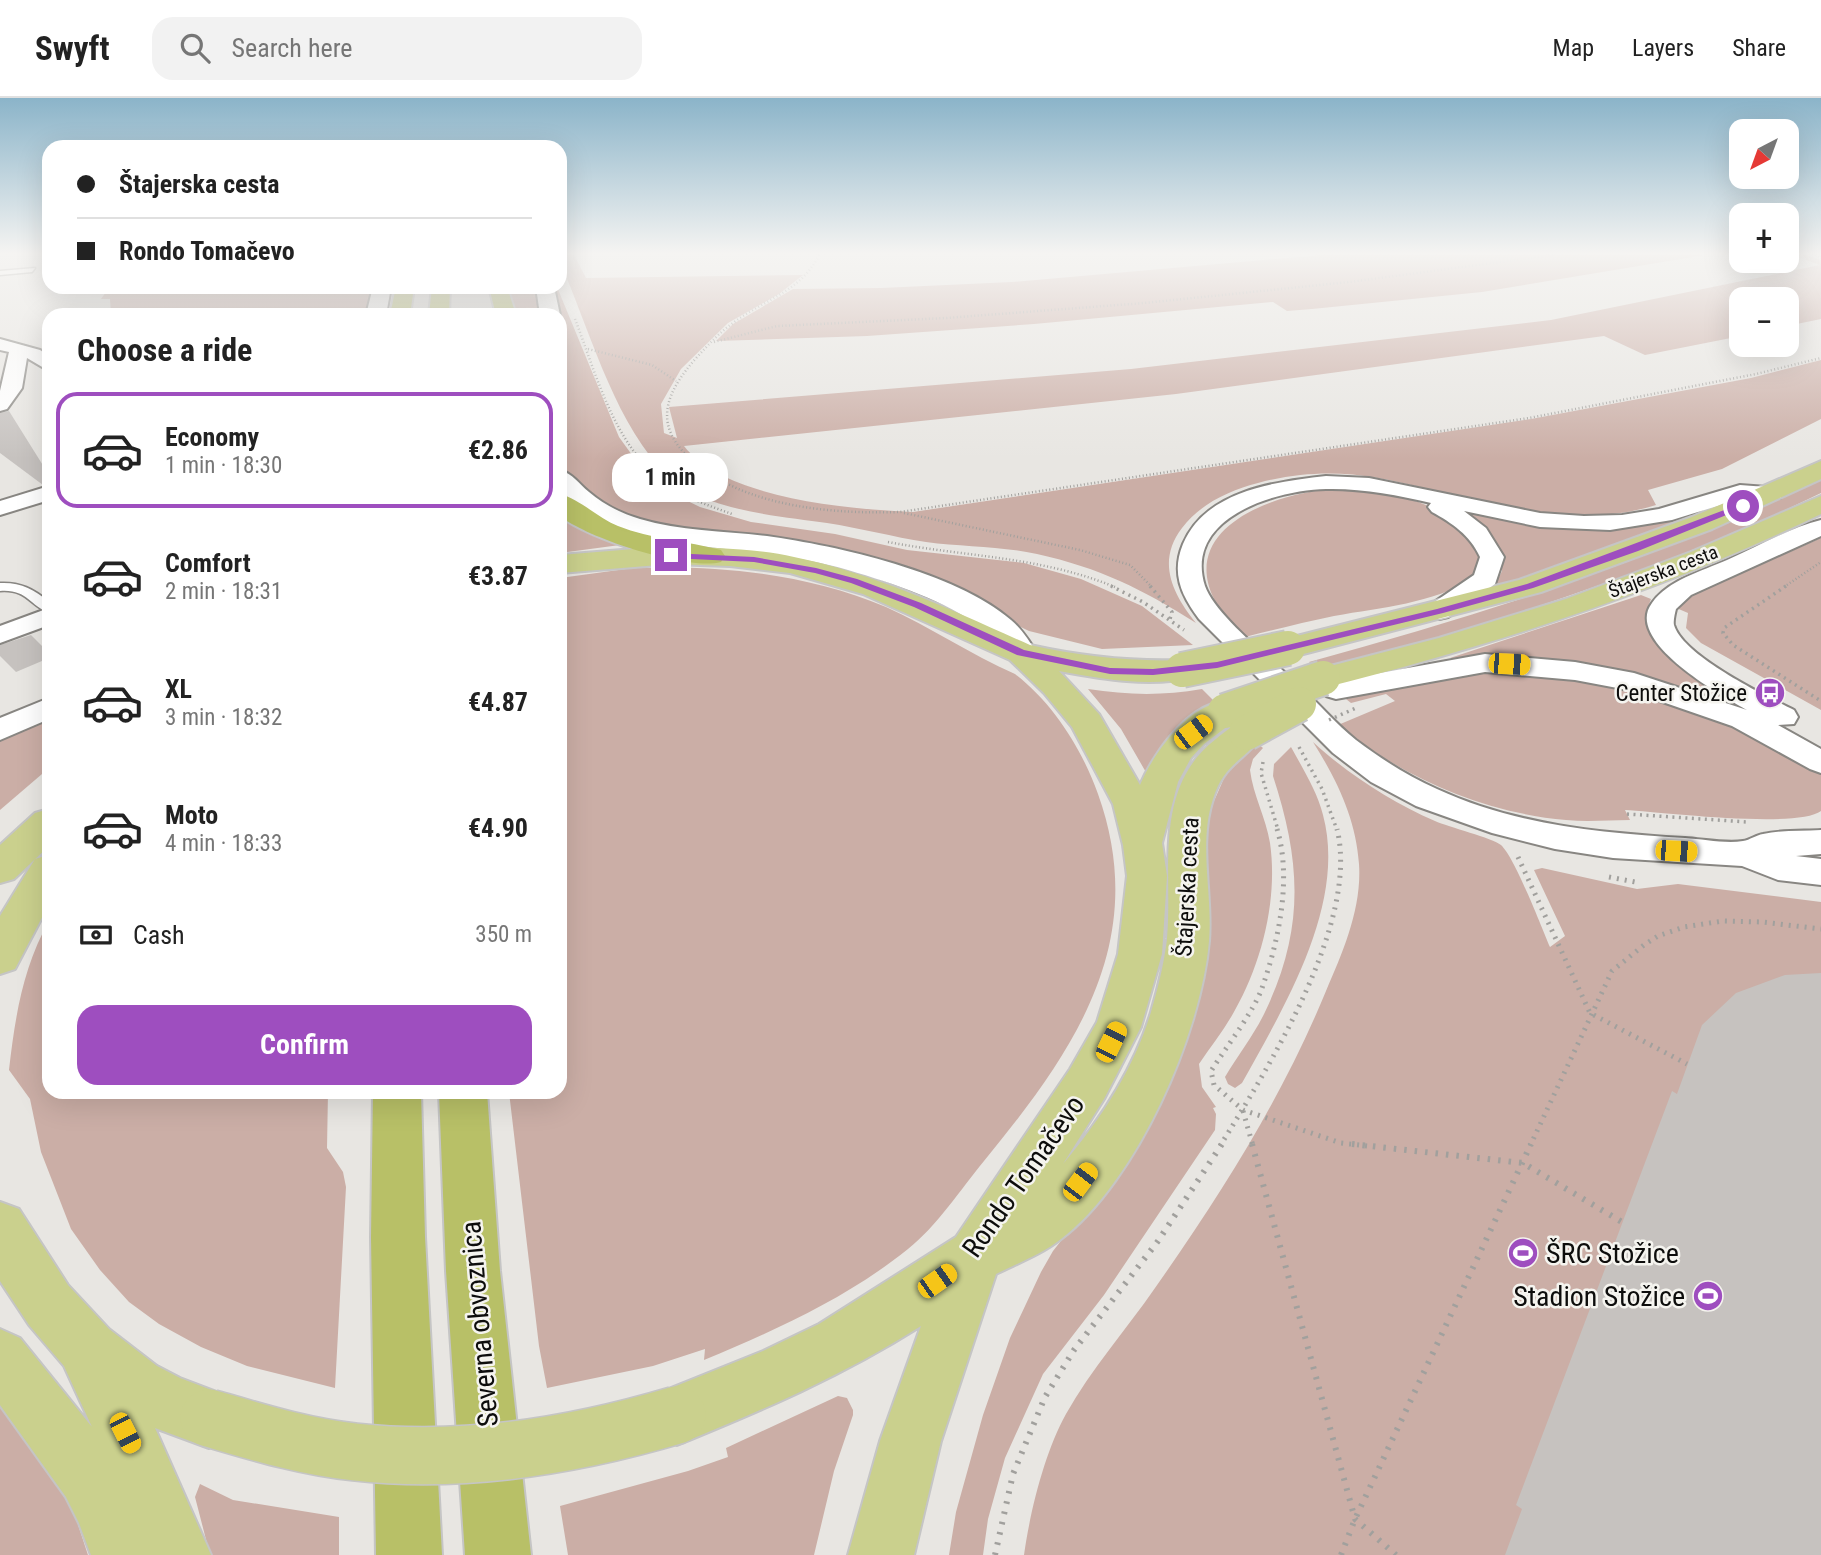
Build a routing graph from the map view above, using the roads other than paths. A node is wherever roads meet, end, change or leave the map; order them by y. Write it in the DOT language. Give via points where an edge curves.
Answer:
graph roads {
  1 [pos="0,344"];
  2 [pos="19,349"];
  3 [pos="42,360"];
  4 [pos="0,405"];
  5 [pos="1821,469"];
  6 [pos="567,485"];
  7 [pos="1410,492"];
  8 [pos="1772,493"];
  9 [pos="42,495"];
  10 [pos="1821,504"];
  11 [pos="567,507"];
  12 [pos="0,508"];
  13 [pos="1821,527"];
  14 [pos="711,556"];
  15 [pos="567,563"];
  16 [pos="0,587"];
  17 [pos="42,603"];
  18 [pos="1439,611"];
  19 [pos="42,620"];
  20 [pos="0,635"];
  21 [pos="1021,653"];
  22 [pos="1329,684"];
  23 [pos="42,710"];
  24 [pos="0,730"];
  25 [pos="1247,733"];
  26 [pos="1821,739"];
  27 [pos="1821,762"];
  28 [pos="42,829"];
  29 [pos="1751,839"];
  30 [pos="1821,842"];
  31 [pos="1143,845"];
  32 [pos="42,857"];
  33 [pos="0,868"];
  34 [pos="1821,872"];
  35 [pos="42,881"];
  36 [pos="0,892"];
  37 [pos="0,957"];
  38 [pos="397,1099"];
  39 [pos="463,1099"];
  40 [pos="0,1228"];
  41 [pos="975,1256"];
  42 [pos="85,1348"];
  43 [pos="0,1358"];
  44 [pos="124,1555"];
  45 [pos="178,1555"];
  46 [pos="409,1555"];
  47 [pos="498,1555"];
  48 [pos="881,1555"];
  1 -- 2 [label="street"];
  2 -- 3 [label="street"];
  2 -- 4 [label="street" via="8,379 12,387"];
  5 -- 8 [label="main road, Štajerska cesta"];
  6 -- 21 [label="street" via="587,506 638,527 820,555 919,585 995,623"];
  7 -- 8 [label="street" via="1514,516 1584,523 1644,520 1741,492"];
  7 -- 18 [label="street" via="1472,527 1492,557 1486,579"];
  7 -- 29 [label="street" via="1362,482 1312,481 1236,504 1207,525 1195,542 1189,575 1197,600 1344,746 1382,774 1427,798 1504,825 1575,841 1652,850"];
  8 -- 18 [label="main road, Štajerska cesta" via="1622,554"];
  9 -- 12 [label="street"];
  10 -- 22 [label="main road, Štajerska cesta" via="1647,578"];
  11 -- 14 [label="highway" via="626,538"];
  13 -- 26 [label="street" via="1673,594 1659,615 1665,636 1684,657"];
  14 -- 15 [label="main road, Rondo Tomačevo"];
  14 -- 21 [label="main road, Rondo Tomačevo" via="773,562 854,581"];
  16 -- 17 [label="lane" via="25,589"];
  18 -- 21 [label="main road, Štajerska cesta, bridge" via="1182,670 1110,671"];
  19 -- 20 [label="street"];
  21 -- 31 [label="main road, Rondo Tomačevo" via="1087,722 1132,804"];
  22 -- 25 [label="main road, Štajerska cesta, bridge"];
  22 -- 27 [label="street" via="1485,663 1575,671 1634,682 1743,719"];
  23 -- 24 [label="street"];
  25 -- 31 [label="main road, Štajerska cesta" via="1193,732 1156,788"];
  25 -- 41 [label="main road, Štajerska cesta" via="1207,767 1191,803 1184,969 1144,1087 1095,1163 1049,1216"];
  28 -- 33 [label="main road"];
  29 -- 30 [label="street" via="1764,846"];
  29 -- 34 [label="street" via="1778,867"];
  31 -- 41 [label="main road, Rondo Tomačevo" via="1147,877 1142,941 1118,1027 1087,1084"];
  32 -- 36 [label="main road"];
  35 -- 37 [label="main road"];
  38 -- 46 [label="highway"];
  39 -- 47 [label="highway, Severna obvoznica"];
  40 -- 42 [label="main road, Rondo Tomačevo" via="55,1316"];
  41 -- 42 [label="main road, Rondo Tomačevo, bridge" via="839,1344 779,1374 677,1415 615,1433 534,1448 474,1454 374,1454 271,1436 165,1402 125,1380"];
  41 -- 48 [label="main road" via="912,1434"];
  42 -- 45 [label="main road" via="146,1475"];
  43 -- 44 [label="main road" via="84,1466"];
}
